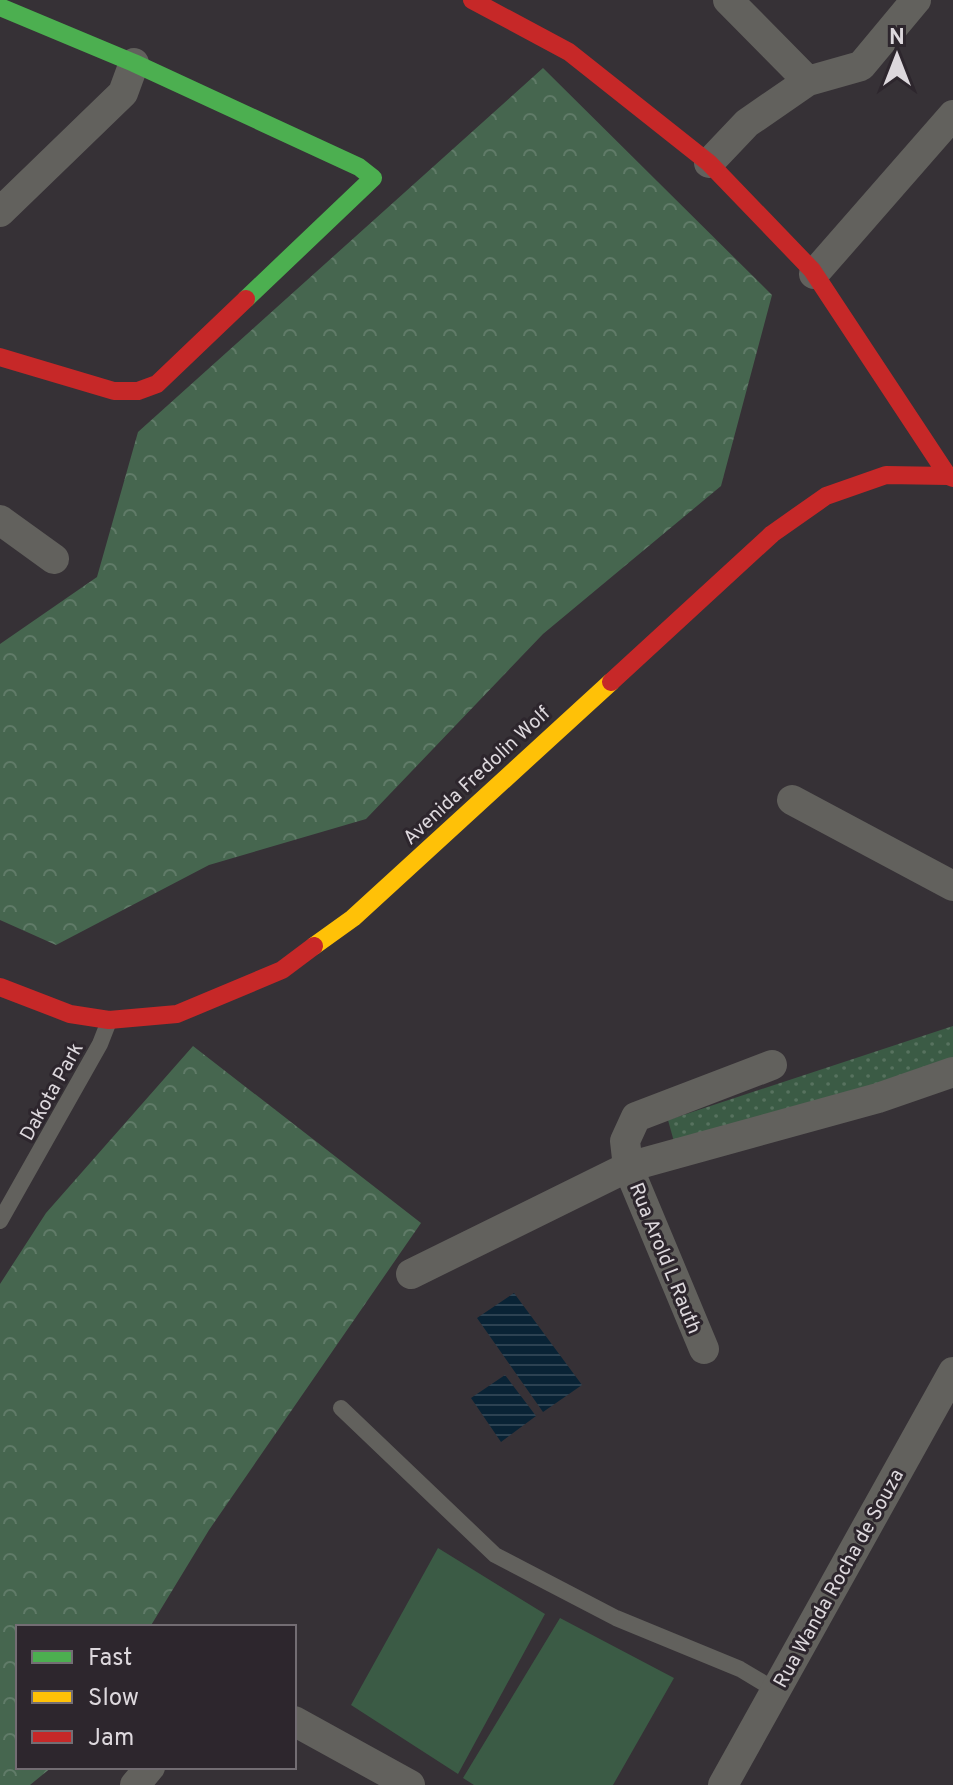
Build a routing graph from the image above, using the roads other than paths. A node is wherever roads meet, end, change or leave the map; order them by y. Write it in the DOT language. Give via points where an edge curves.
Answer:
graph roads {
  1 [pos="472,0"];
  2 [pos="728,0"];
  3 [pos="916,0"];
  4 [pos="0,7"];
  5 [pos="134,63"];
  6 [pos="808,81"];
  7 [pos="953,115"];
  8 [pos="709,163"];
  9 [pos="0,212"];
  10 [pos="814,274"];
  11 [pos="0,357"];
  12 [pos="950,477"];
  13 [pos="0,520"];
  14 [pos="54,559"];
  15 [pos="792,800"];
  16 [pos="953,886"];
  17 [pos="0,987"];
  18 [pos="109,1020"];
  19 [pos="772,1065"];
  20 [pos="953,1072"];
  21 [pos="628,1167"];
  22 [pos="0,1221"];
  23 [pos="411,1274"];
  24 [pos="704,1349"];
  25 [pos="953,1372"];
  26 [pos="341,1408"];
  27 [pos="775,1690"];
  28 [pos="296,1722"];
  29 [pos="148,1769"];
  30 [pos="135,1785"];
  31 [pos="410,1785"];
  32 [pos="723,1785"];
  1 -- 8 [label="street" via="569,52"];
  2 -- 6 [label="street"];
  3 -- 6 [label="street" via="861,66"];
  4 -- 5 [label="street"];
  5 -- 9 [label="street" via="123,93"];
  5 -- 11 [label="street" via="373,178 157,384 114,391"];
  6 -- 8 [label="street" via="747,123"];
  7 -- 10 [label="street"];
  8 -- 10 [label="street"];
  10 -- 12 [label="street"];
  12 -- 18 [label="street, Avenida Fredolin Wolf" via="886,475 826,496 772,534 353,918 282,970 177,1014"];
  13 -- 14 [label="street"];
  15 -- 16 [label="street"];
  17 -- 18 [label="street, Avenida Fredolin Wolf" via="70,1014"];
  18 -- 22 [label="lane, Dakota Park"];
  19 -- 21 [label="street" via="636,1117 625,1141"];
  20 -- 21 [label="street"];
  21 -- 23 [label="street"];
  21 -- 24 [label="street, Rua Arold L Rauth"];
  25 -- 27 [label="street, Rua Wanda Rocha de Souza"];
  26 -- 27 [label="lane" via="495,1555 616,1618 740,1669"];
  27 -- 32 [label="street, Rua Wanda Rocha de Souza"];
  28 -- 31 [label="street"];
  29 -- 30 [label="street"];
}
